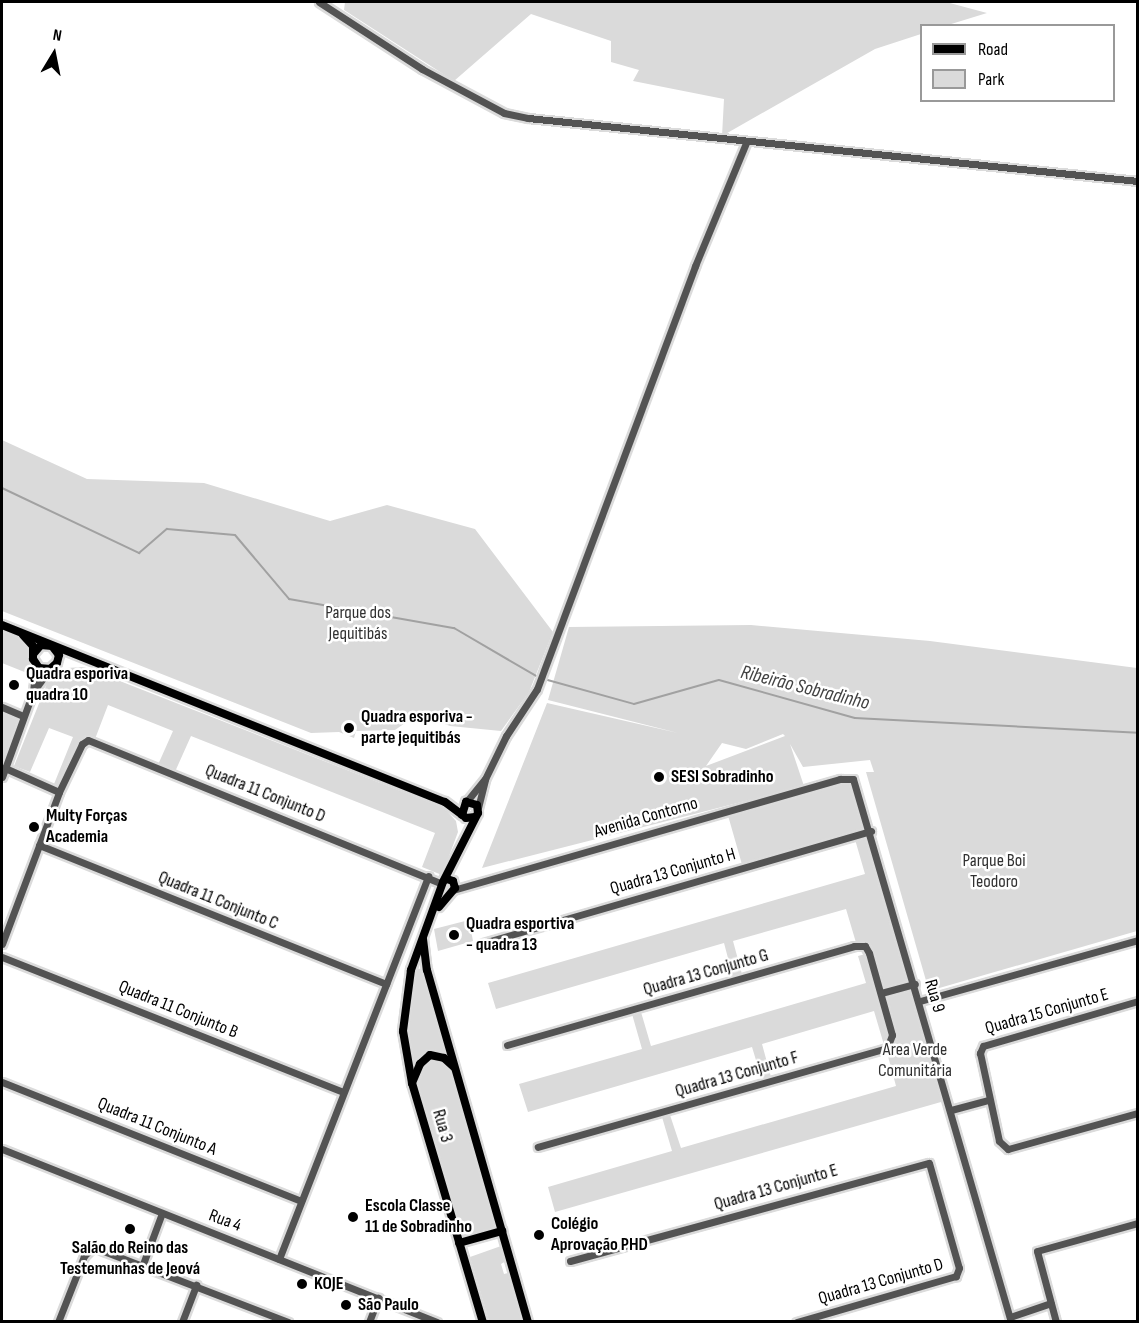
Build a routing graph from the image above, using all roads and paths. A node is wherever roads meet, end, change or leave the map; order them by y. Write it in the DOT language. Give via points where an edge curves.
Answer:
graph roads {
  1 [pos="319,2"];
  2 [pos="746,143"];
  3 [pos="1137,181"];
  4 [pos="2,625"];
  5 [pos="21,633"];
  6 [pos="52,646"];
  7 [pos="34,653"];
  8 [pos="83,659"];
  9 [pos="57,663"];
  10 [pos="36,665"];
  11 [pos="50,669"];
  12 [pos="33,692"];
  13 [pos="2,707"];
  14 [pos="23,716"];
  15 [pos="5,768"];
  16 [pos="2,777"];
  17 [pos="485,779"];
  18 [pos="857,782"];
  19 [pos="59,792"];
  20 [pos="445,802"];
  21 [pos="466,802"];
  22 [pos="479,806"];
  23 [pos="463,816"];
  24 [pos="475,818"];
  25 [pos="871,831"];
  26 [pos="465,834"];
  27 [pos="39,845"];
  28 [pos="428,876"];
  29 [pos="449,885"];
  30 [pos="423,936"];
  31 [pos="1137,940"];
  32 [pos="483,943"];
  33 [pos="2,944"];
  34 [pos="2,957"];
  35 [pos="411,970"];
  36 [pos="428,970"];
  37 [pos="386,984"];
  38 [pos="915,984"];
  39 [pos="881,993"];
  40 [pos="920,1001"];
  41 [pos="1137,1001"];
  42 [pos="507,1045"];
  43 [pos="457,1070"];
  44 [pos="2,1082"];
  45 [pos="412,1083"];
  46 [pos="343,1092"];
  47 [pos="988,1100"];
  48 [pos="951,1110"];
  49 [pos="1137,1113"];
  50 [pos="538,1147"];
  51 [pos="2,1149"];
  52 [pos="301,1201"];
  53 [pos="162,1213"];
  54 [pos="1137,1223"];
  55 [pos="947,1225"];
  56 [pos="502,1231"];
  57 [pos="459,1244"];
  58 [pos="279,1258"];
  59 [pos="570,1261"];
  60 [pos="143,1264"];
  61 [pos="196,1285"];
  62 [pos="378,1298"];
  63 [pos="1051,1304"];
  64 [pos="481,1312"];
  65 [pos="1011,1319"];
  66 [pos="58,1322"];
  67 [pos="182,1322"];
  68 [pos="288,1322"];
  69 [pos="369,1322"];
  70 [pos="437,1322"];
  71 [pos="477,1322"];
  72 [pos="483,1322"];
  73 [pos="528,1322"];
  74 [pos="797,1322"];
  75 [pos="1056,1322"];
  1 -- 2 [label="street" via="422,69 504,112 557,122"];
  2 -- 3 [label="street"];
  2 -- 17 [label="street" via="695,266 537,689"];
  4 -- 5 [label="main road"];
  5 -- 6 [label="main road"];
  5 -- 7 [label="main road"];
  6 -- 7 [label="main road" via="41,645"];
  6 -- 8 [label="main road"];
  6 -- 9 [label="main road" via="57,651"];
  7 -- 10 [label="main road"];
  8 -- 9 [label="main road"];
  8 -- 20 [label="main road"];
  9 -- 11 [label="main road"];
  10 -- 11 [label="main road"];
  10 -- 12 [label="street"];
  11 -- 12 [label="street"];
  12 -- 14 [label="street"];
  13 -- 14 [label="street"];
  14 -- 15 [label="street"];
  15 -- 16 [label="street"];
  15 -- 19 [label="street"];
  17 -- 21 [label="street"];
  17 -- 22 [label="street"];
  18 -- 25 [label="street, Rua 9"];
  18 -- 29 [label="street, Avenida Contorno" via="840,779 479,884"];
  19 -- 27 [label="street"];
  19 -- 28 [label="street, Quadra 11 Conjunto D" via="82,744 90,741"];
  20 -- 21 [label="main road"];
  20 -- 23 [label="main road"];
  21 -- 22 [label="main road"];
  21 -- 23 [label="main road"];
  22 -- 24 [label="main road"];
  23 -- 24 [label="main road"];
  23 -- 26 [label="main road"];
  24 -- 26 [label="main road"];
  25 -- 32 [label="street, Quadra 13 Conjunto H"];
  25 -- 38 [label="street, Rua 9"];
  26 -- 29 [label="main road"];
  27 -- 33 [label="street"];
  27 -- 37 [label="street, Quadra 11 Conjunto C"];
  28 -- 29 [label="street, Quadra 11 Conjunto D"];
  28 -- 37 [label="street"];
  29 -- 30 [label="main road, Rua 3"];
  30 -- 35 [label="main road, Rua 3"];
  30 -- 36 [label="main road, Rua 3"];
  31 -- 40 [label="street"];
  34 -- 46 [label="street, Quadra 11 Conjunto B"];
  35 -- 36 [label="main road"];
  35 -- 45 [label="main road, Rua 3" via="403,1010"];
  36 -- 43 [label="main road, Rua 3"];
  37 -- 46 [label="street"];
  38 -- 39 [label="street"];
  38 -- 40 [label="street, Rua 9"];
  39 -- 42 [label="street, Quadra 13 Conjunto G" via="868,948 859,945"];
  39 -- 50 [label="street, Quadra 13 Conjunto F" via="892,1035 887,1048"];
  40 -- 48 [label="street, Rua 9"];
  41 -- 47 [label="street, Quadra 15 Conjunto E" via="982,1047"];
  43 -- 45 [label="main road" via="444,1058 430,1055 420,1064"];
  43 -- 56 [label="main road, Rua 3"];
  44 -- 52 [label="street, Quadra 11 Conjunto A"];
  45 -- 57 [label="main road, Rua 3"];
  46 -- 52 [label="street"];
  47 -- 48 [label="street"];
  47 -- 49 [label="street" via="999,1141 1012,1149"];
  48 -- 65 [label="street, Rua 9"];
  51 -- 53 [label="street, Rua 4"];
  52 -- 58 [label="street"];
  53 -- 58 [label="street, Rua 4"];
  53 -- 60 [label="street"];
  54 -- 63 [label="street" via="1037,1251"];
  55 -- 59 [label="street, Quadra 13 Conjunto E" via="930,1166 924,1162"];
  55 -- 74 [label="street, Quadra 13 Conjunto D" via="959,1268 956,1276"];
  56 -- 57 [label="main road"];
  56 -- 73 [label="main road, Rua 3"];
  57 -- 64 [label="main road, Rua 3"];
  58 -- 62 [label="street, Rua 4"];
  60 -- 61 [label="street"];
  60 -- 66 [label="street" via="98,1247 90,1248"];
  61 -- 67 [label="street"];
  61 -- 68 [label="street"];
  62 -- 69 [label="street"];
  62 -- 70 [label="street, Rua 4"];
  63 -- 65 [label="street"];
  63 -- 75 [label="street"];
  64 -- 71 [label="street"];
  64 -- 72 [label="main road, Rua 3"];
}
